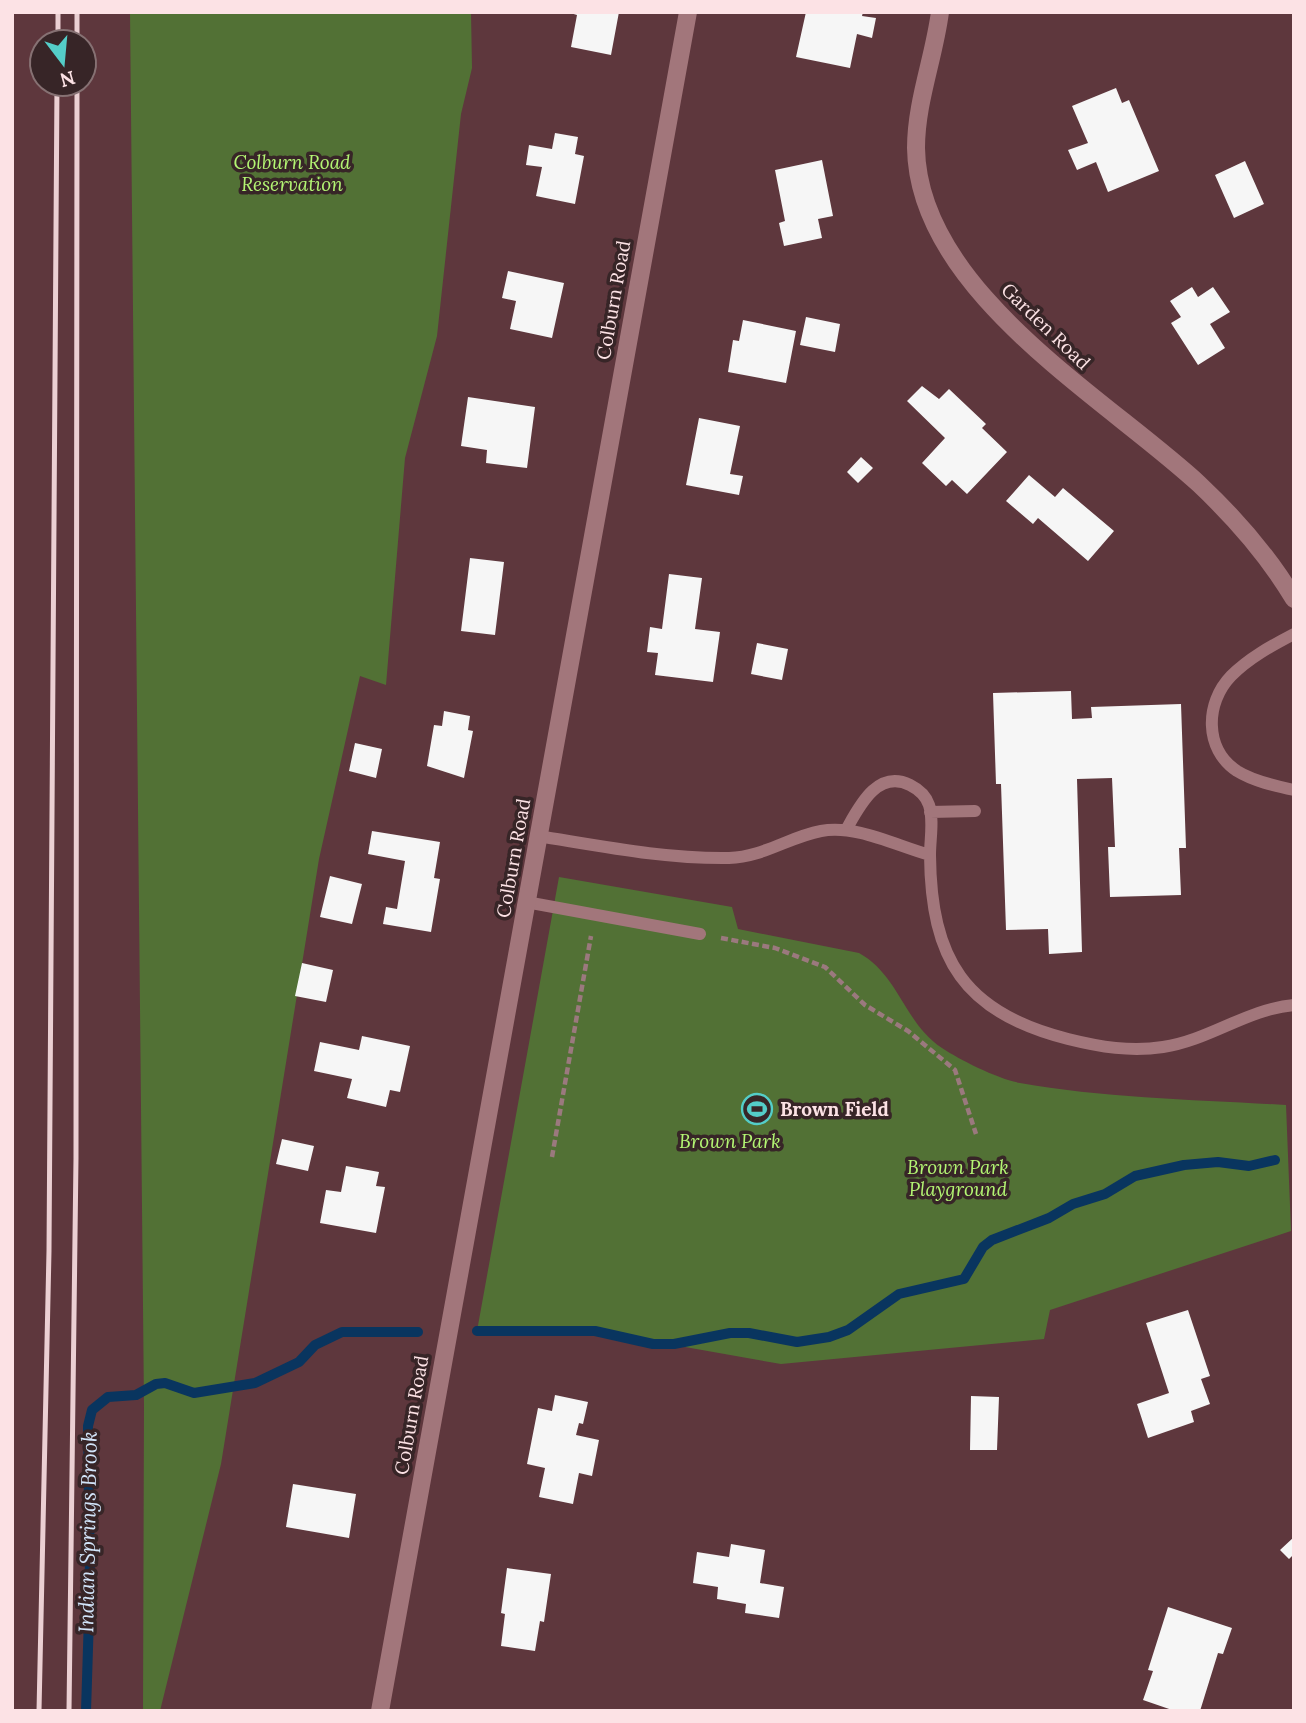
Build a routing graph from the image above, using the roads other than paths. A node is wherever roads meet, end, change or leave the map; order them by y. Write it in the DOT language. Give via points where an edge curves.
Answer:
graph roads {
  1 [pos="688,12"];
  2 [pos="940,12"];
  3 [pos="1294,599"];
  4 [pos="1294,634"];
  5 [pos="1294,790"];
  6 [pos="975,811"];
  7 [pos="930,812"];
  8 [pos="846,830"];
  9 [pos="538,836"];
  10 [pos="930,855"];
  11 [pos="526,902"];
  12 [pos="700,934"];
  13 [pos="1294,1005"];
  14 [pos="380,1711"];
  1 -- 9 [label="street, Colburn Road"];
  2 -- 3 [label="street, Garden Road" via="916,149 929,204 956,259 981,294 1058,369 1218,504"];
  4 -- 5 [label="lane" via="1230,677 1215,697 1211,725 1220,753 1235,769"];
  6 -- 7 [label="lane"];
  7 -- 8 [label="lane" via="925,796 911,785 884,782 863,800"];
  7 -- 10 [label="lane"];
  8 -- 9 [label="lane" via="813,833 763,853 732,858 667,855"];
  8 -- 10 [label="lane"];
  9 -- 11 [label="street, Colburn Road"];
  10 -- 13 [label="lane" via="936,923 948,957 979,997 1026,1026 1089,1044 1149,1049 1198,1039 1263,1010"];
  11 -- 12 [label="lane"];
  11 -- 14 [label="street, Colburn Road"];
}
